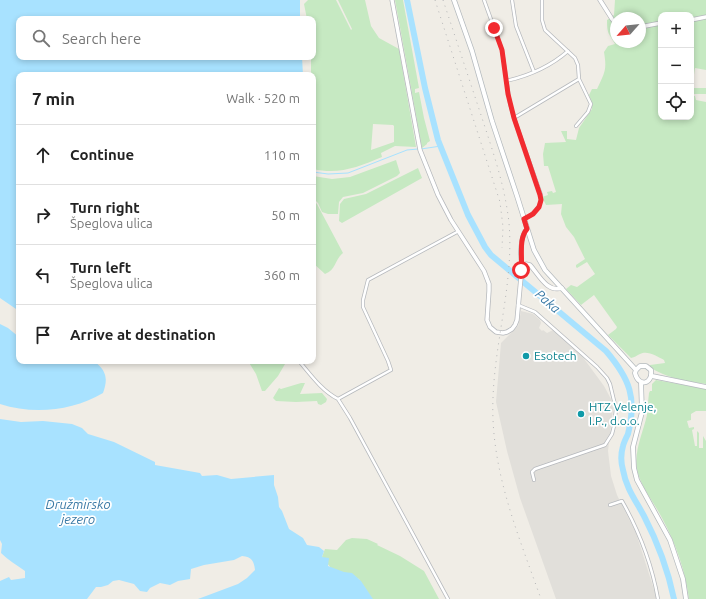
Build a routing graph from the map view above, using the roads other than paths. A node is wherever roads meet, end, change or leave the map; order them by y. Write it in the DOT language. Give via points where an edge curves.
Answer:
graph roads {
  1 [pos="392,0"];
  2 [pos="454,0"];
  3 [pos="484,0"];
  4 [pos="512,0"];
  5 [pos="542,0"];
  6 [pos="600,0"];
  7 [pos="610,16"];
  8 [pos="706,17"];
  9 [pos="694,19"];
  10 [pos="658,24"];
  11 [pos="646,26"];
  12 [pos="568,51"];
  13 [pos="534,72"];
  14 [pos="579,79"];
  15 [pos="506,81"];
  16 [pos="514,118"];
  17 [pos="576,126"];
  18 [pos="524,219"];
  19 [pos="527,229"];
  20 [pos="457,232"];
  21 [pos="522,266"];
  22 [pos="562,288"];
  23 [pos="518,305"];
  24 [pos="302,364"];
  25 [pos="636,370"];
  26 [pos="652,376"];
  27 [pos="641,382"];
  28 [pos="706,386"];
  29 [pos="338,399"];
  30 [pos="534,480"];
  31 [pos="610,505"];
  32 [pos="448,599"];
  33 [pos="658,599"];
  34 [pos="686,599"];
  1 -- 20 [label="street" via="420,150 438,195"];
  2 -- 18 [label="main road"];
  3 -- 15 [label="street" via="502,50"];
  4 -- 13 [label="street" via="516,26"];
  5 -- 12 [label="street" via="545,30"];
  6 -- 7 [label="street"];
  8 -- 9 [label="street"];
  10 -- 11 [label="street"];
  12 -- 13 [label="street"];
  12 -- 14 [label="street" via="577,62"];
  13 -- 15 [label="street"];
  14 -- 16 [label="street"];
  14 -- 17 [label="street" via="591,104 588,112"];
  15 -- 16 [label="street"];
  16 -- 18 [label="street" via="541,200 533,214"];
  18 -- 19 [label="main road"];
  19 -- 21 [label="street" via="523,238"];
  19 -- 22 [label="main road" via="539,261"];
  20 -- 23 [label="street" via="479,261 487,277 487,317 490,327 499,333 512,329 517,320"];
  20 -- 29 [label="street" via="368,280 363,307 391,370"];
  21 -- 22 [label="street" via="530,265 549,287 557,290"];
  21 -- 23 [label="street"];
  22 -- 25 [label="main road"];
  23 -- 30 [label="street" via="535,312 597,367 610,384 616,409 613,430 605,445 535,469 532,472"];
  24 -- 29 [label="street" via="317,382"];
  25 -- 26 [label="main road" via="640,366 646,366 651,370"];
  25 -- 27 [label="main road" via="636,377"];
  26 -- 27 [label="main road" via="649,380"];
  26 -- 28 [label="main road"];
  27 -- 34 [label="main road" via="642,412 633,447 634,468 637,480 670,540 683,579"];
  29 -- 32 [label="street"];
  31 -- 33 [label="street" via="622,501 630,516 655,581"];
}
